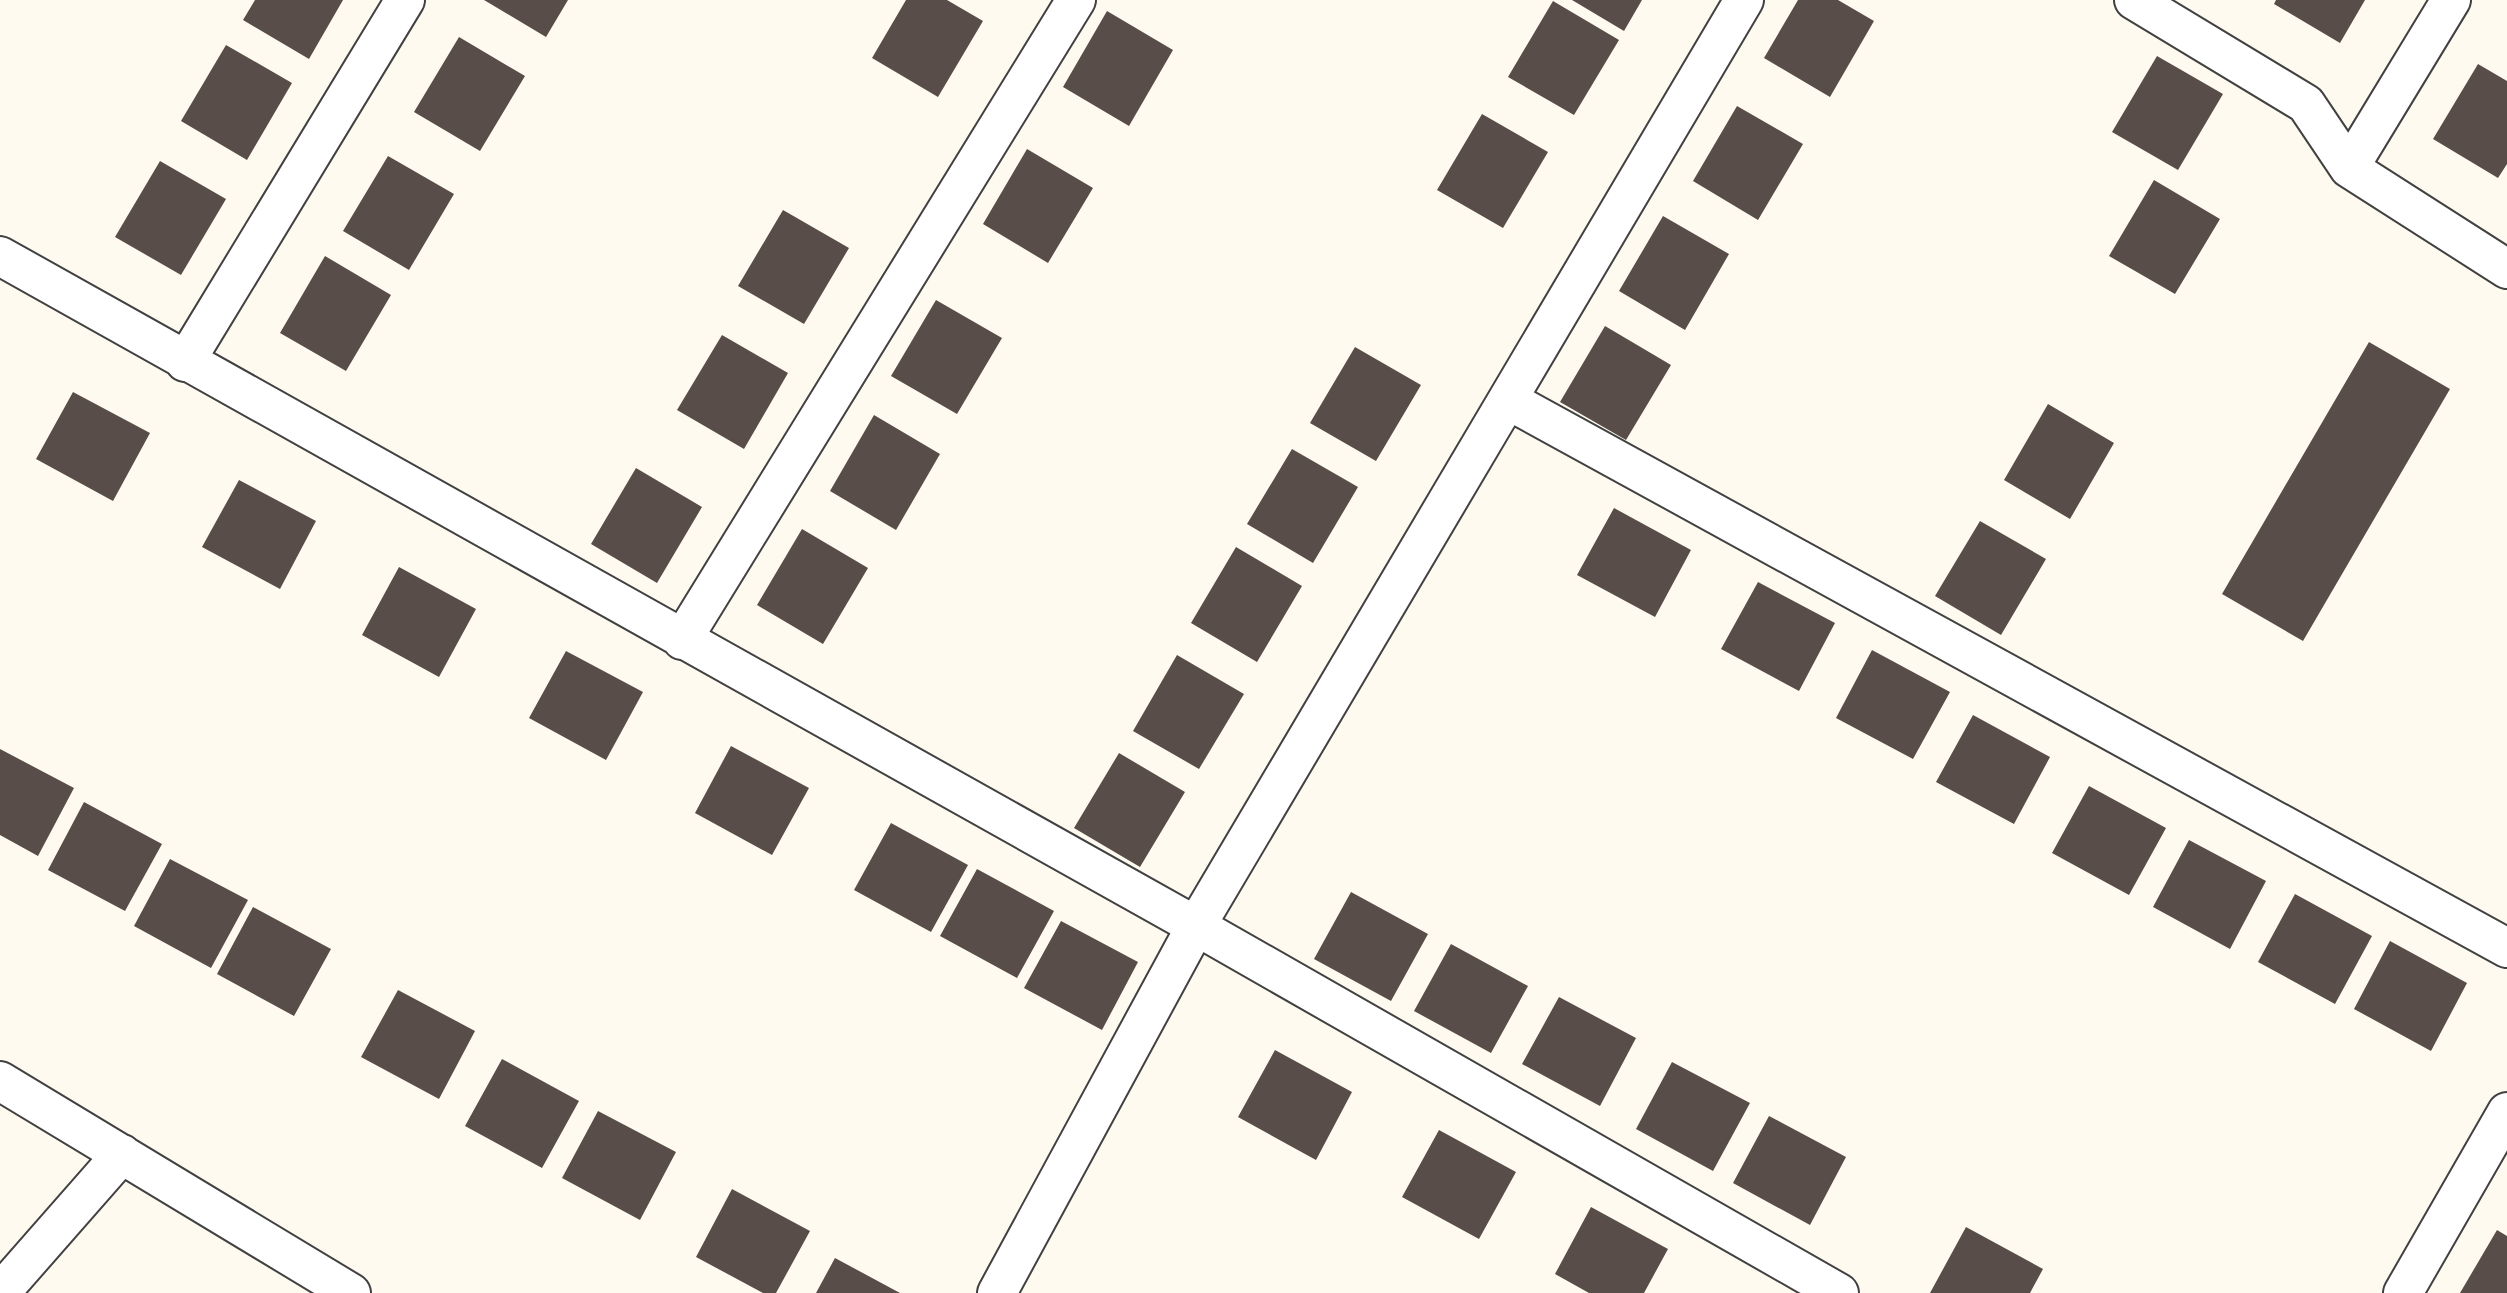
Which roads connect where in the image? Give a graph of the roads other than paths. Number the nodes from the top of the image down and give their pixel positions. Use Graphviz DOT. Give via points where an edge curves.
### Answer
graph roads {
  1 [pos="405,0"];
  2 [pos="1076,0"];
  3 [pos="1744,0"];
  4 [pos="2134,0"];
  5 [pos="2451,0"];
  6 [pos="2349,168"];
  7 [pos="0,256"];
  8 [pos="2507,269"];
  9 [pos="185,362"];
  10 [pos="1507,400"];
  11 [pos="682,640"];
  12 [pos="1195,926"];
  13 [pos="2507,948"];
  14 [pos="0,1081"];
  15 [pos="2507,1112"];
  16 [pos="122,1154"];
  17 [pos="0,1293"];
  18 [pos="351,1293"];
  19 [pos="997,1293"];
  20 [pos="1839,1293"];
  21 [pos="2403,1293"];
  1 -- 9 [label="street"];
  2 -- 11 [label="street"];
  3 -- 10 [label="street"];
  4 -- 6 [label="street" via="2305,104"];
  5 -- 6 [label="street"];
  6 -- 8 [label="street"];
  7 -- 9 [label="street"];
  9 -- 11 [label="street"];
  10 -- 12 [label="street"];
  10 -- 13 [label="street"];
  11 -- 12 [label="street"];
  12 -- 19 [label="street"];
  12 -- 20 [label="street"];
  14 -- 16 [label="street"];
  15 -- 21 [label="street"];
  16 -- 17 [label="street"];
  16 -- 18 [label="street"];
}
